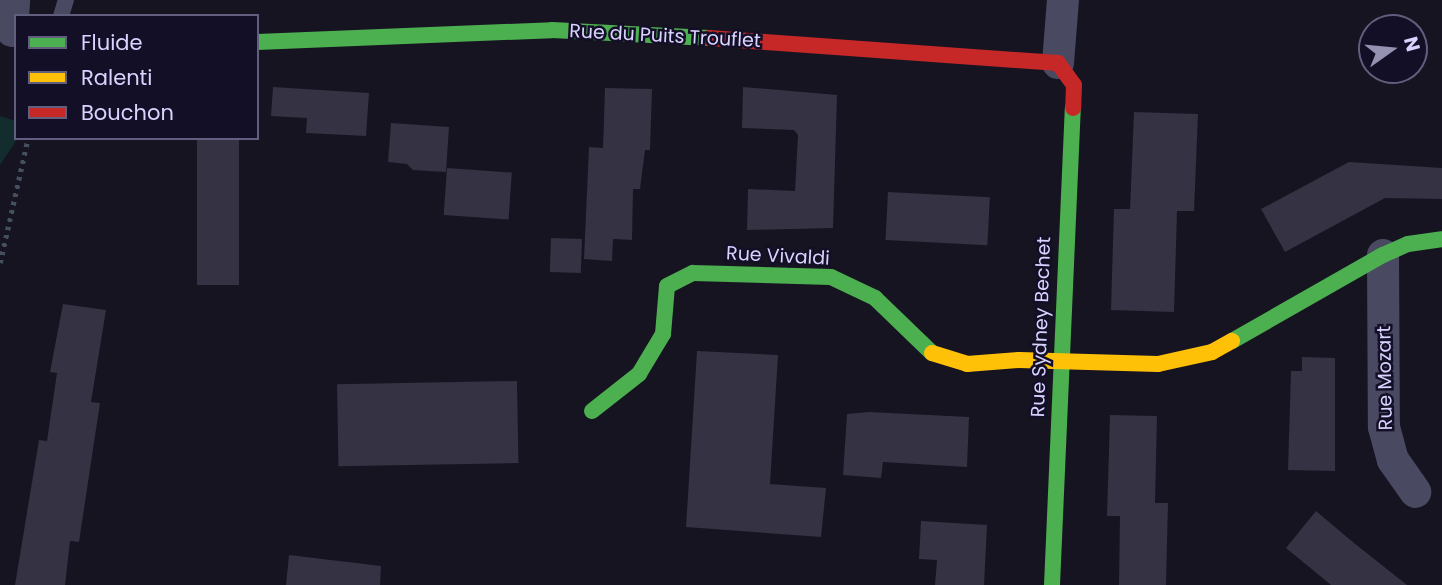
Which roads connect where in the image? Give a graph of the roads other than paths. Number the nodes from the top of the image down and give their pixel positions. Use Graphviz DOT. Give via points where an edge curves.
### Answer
graph roads {
  1 [pos="14,0"];
  2 [pos="1063,0"];
  3 [pos="9,31"];
  4 [pos="259,42"];
  5 [pos="1062,68"];
  6 [pos="1442,239"];
  7 [pos="1383,255"];
  8 [pos="1058,362"];
  9 [pos="592,411"];
  10 [pos="1415,492"];
  11 [pos="1052,585"];
  1 -- 3 [label="street"];
  2 -- 5 [label="street"];
  4 -- 5 [label="street, Rue du Puits Trouflet" via="552,30 838,45"];
  5 -- 8 [label="street, Rue Sydney Bechet" via="1074,85"];
  6 -- 7 [label="street" via="1408,244"];
  7 -- 8 [label="street" via="1223,346 1184,362"];
  7 -- 10 [label="street, Rue Mozart" via="1384,427 1393,460"];
  8 -- 9 [label="street, Rue Vivaldi" via="967,364 933,355 875,298 831,278 693,273 667,286 663,334 639,374"];
  8 -- 11 [label="street, Rue Sydney Bechet"];
}
